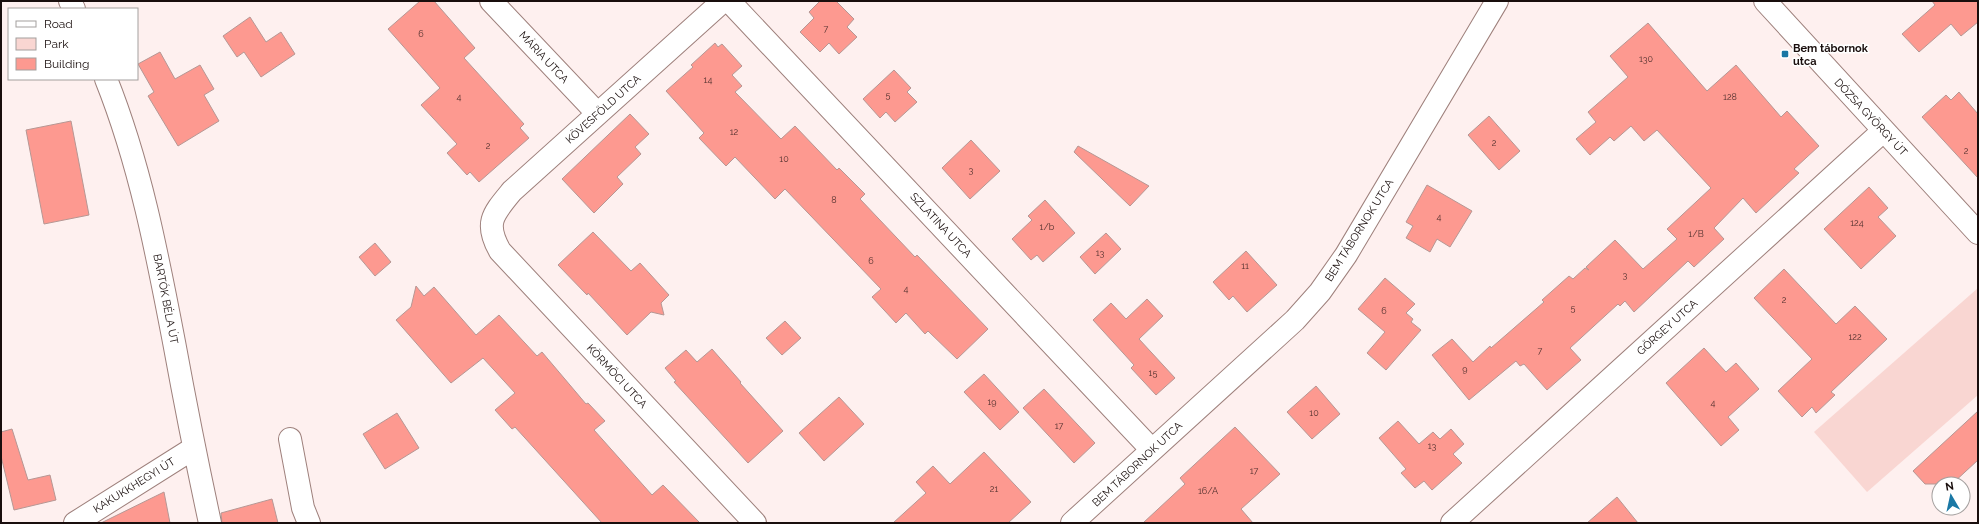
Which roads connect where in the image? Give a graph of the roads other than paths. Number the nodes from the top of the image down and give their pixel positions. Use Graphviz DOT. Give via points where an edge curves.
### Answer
graph roads {
  1 [pos="491,1"];
  2 [pos="723,1"];
  3 [pos="729,1"];
  4 [pos="1497,1"];
  5 [pos="1765,1"];
  6 [pos="106,80"];
  7 [pos="597,113"];
  8 [pos="1883,131"];
  9 [pos="491,223"];
  10 [pos="1977,230"];
  11 [pos="290,439"];
  12 [pos="194,448"];
  13 [pos="1152,450"];
  14 [pos="75,523"];
  15 [pos="210,523"];
  16 [pos="309,523"];
  17 [pos="756,523"];
  18 [pos="1072,523"];
  19 [pos="1452,523"];
  1 -- 7 [label="street, MÁRIA UTCA"];
  2 -- 7 [label="street, KÖVESFÖLD UTCA"];
  3 -- 13 [label="street, SZLATINA UTCA"];
  4 -- 13 [label="street, BEM TÁBORNOK UTCA" via="1346,255 1320,292 1295,320"];
  5 -- 8 [label="street, DÓZSA GYÖRGY ÚT"];
  6 -- 12 [label="street, BARTÓK BÉLA ÚT" via="122,119 155,241"];
  7 -- 9 [label="street, KÖVESFÖLD UTCA" via="512,191 499,206"];
  8 -- 10 [label="street, DÓZSA GYÖRGY ÚT"];
  8 -- 19 [label="street, GÖRGEY UTCA"];
  9 -- 17 [label="street, KÖRMÖCI UTCA" via="492,237 500,251"];
  11 -- 16 [label="street" via="303,508"];
  12 -- 14 [label="street, KAKUKKHEGYI ÚT"];
  12 -- 15 [label="street, BARTÓK BÉLA ÚT"];
  13 -- 18 [label="street, BEM TÁBORNOK UTCA"];
}
